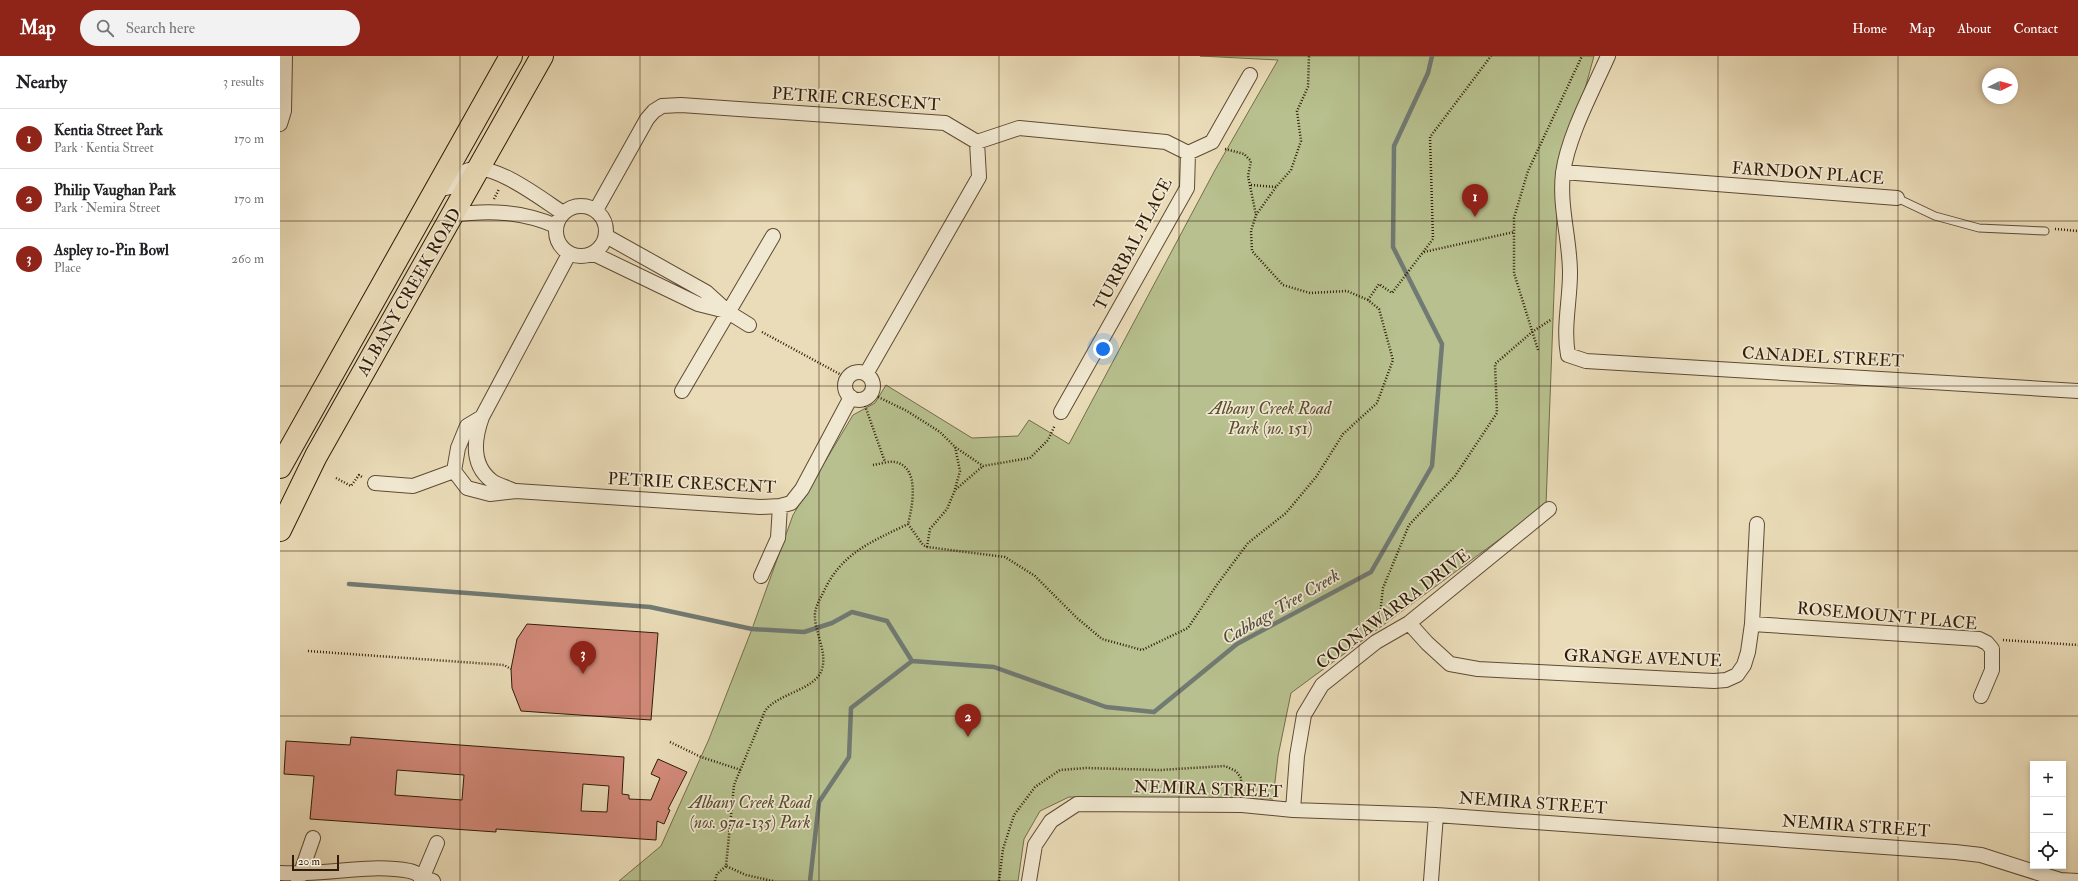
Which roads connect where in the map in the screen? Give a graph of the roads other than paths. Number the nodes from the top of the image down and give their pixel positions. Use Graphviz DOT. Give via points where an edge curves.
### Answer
graph roads {
  1 [pos="285,56"];
  2 [pos="511,56"];
  3 [pos="542,56"];
  4 [pos="1608,56"];
  5 [pos="1250,76"];
  6 [pos="280,124"];
  7 [pos="977,142"];
  8 [pos="1188,153"];
  9 [pos="478,169"];
  10 [pos="1563,172"];
  11 [pos="436,190"];
  12 [pos="1897,198"];
  13 [pos="596,210"];
  14 [pos="563,213"];
  15 [pos="452,215"];
  16 [pos="556,226"];
  17 [pos="2045,231"];
  18 [pos="606,236"];
  19 [pos="773,236"];
  20 [pos="570,254"];
  21 [pos="594,254"];
  22 [pos="728,312"];
  23 [pos="749,325"];
  24 [pos="866,374"];
  25 [pos="682,391"];
  26 [pos="2078,391"];
  27 [pos="861,397"];
  28 [pos="1061,412"];
  29 [pos="482,417"];
  30 [pos="280,467"];
  31 [pos="454,471"];
  32 [pos="375,483"];
  33 [pos="516,491"];
  34 [pos="780,506"];
  35 [pos="1549,509"];
  36 [pos="1757,524"];
  37 [pos="280,530"];
  38 [pos="761,576"];
  39 [pos="1409,623"];
  40 [pos="1752,624"];
  41 [pos="1981,696"];
  42 [pos="1293,810"];
  43 [pos="1436,815"];
  44 [pos="313,838"];
  45 [pos="437,843"];
  46 [pos="280,873"];
  47 [pos="300,878"];
  48 [pos="426,880"];
  49 [pos="1029,881"];
  50 [pos="1431,881"];
  51 [pos="2078,881"];
  1 -- 6 [label="street" via="284,111"];
  2 -- 11 [label="main road, ALBANY CREEK ROAD"];
  3 -- 9 [label="main road, ALBANY CREEK ROAD"];
  4 -- 10 [label="street" via="1573,136"];
  5 -- 8 [label="street" via="1212,142"];
  7 -- 8 [label="street" via="1018,128 1166,142"];
  7 -- 13 [label="street, PETRIE CRESCENT" via="945,123 681,105 662,106 654,111 639,132"];
  7 -- 24 [label="street" via="979,177"];
  8 -- 28 [label="street, TURRBAL PLACE" via="1187,188"];
  9 -- 11 [label="street" via="463,173 451,187"];
  9 -- 14 [label="street" via="504,176"];
  9 -- 15 [label="main road, ALBANY CREEK ROAD"];
  10 -- 12 [label="street, FARNDON PLACE"];
  10 -- 26 [label="street, CANADEL STREET" via="1562,213 1570,254 1565,337 1568,355 1586,361"];
  11 -- 30 [label="main road, ALBANY CREEK ROAD"];
  12 -- 17 [label="lane, FARNDON PLACE" via="1935,216 1979,228"];
  13 -- 14 [label="street" via="580,206"];
  13 -- 18 [label="street" via="606,225"];
  14 -- 16 [label="street"];
  15 -- 16 [label="street" via="496,211 535,218"];
  15 -- 37 [label="main road, ALBANY CREEK ROAD" via="316,456"];
  16 -- 20 [label="street" via="562,249"];
  18 -- 21 [label="street"];
  18 -- 22 [label="street" via="706,292"];
  19 -- 22 [label="street"];
  20 -- 21 [label="street" via="586,257"];
  20 -- 29 [label="street, PETRIE CRESCENT"];
  21 -- 22 [label="street" via="698,304"];
  22 -- 23 [label="street"];
  22 -- 25 [label="street"];
  24 -- 27 [label="street" via="873,387"];
  24 -- 27 [label="street" via="852,373 847,378 845,389"];
  27 -- 34 [label="street, PETRIE CRESCENT" via="802,489 791,503"];
  29 -- 31 [label="street, PETRIE CRESCENT" via="467,426 458,448"];
  29 -- 33 [label="street, PETRIE CRESCENT" via="476,434 478,465 492,482"];
  31 -- 32 [label="street" via="413,486"];
  31 -- 33 [label="street, PETRIE CRESCENT" via="467,488 490,494"];
  33 -- 34 [label="street, PETRIE CRESCENT" via="760,507"];
  34 -- 38 [label="street" via="778,538"];
  35 -- 39 [label="street, COONAWARRA DRIVE"];
  36 -- 40 [label="street, GRANGE AVENUE"];
  39 -- 40 [label="street, GRANGE AVENUE" via="1426,643 1450,664 1478,669 1714,681 1726,680 1737,675 1744,664"];
  39 -- 42 [label="street, COONAWARRA DRIVE" via="1376,642 1322,685 1304,715 1297,756"];
  40 -- 41 [label="street, ROSEMOUNT PLACE" via="1979,639 1992,649 1992,670"];
  42 -- 43 [label="street, NEMIRA STREET"];
  42 -- 49 [label="street, NEMIRA STREET" via="1242,805 1077,804 1051,821 1035,845"];
  43 -- 50 [label="street"];
  43 -- 51 [label="street, NEMIRA STREET" via="1955,852 1981,855 2060,880"];
  44 -- 47 [label="street"];
  45 -- 48 [label="street"];
  46 -- 47 [label="street"];
  47 -- 48 [label="street" via="380,869 412,872"];
}
